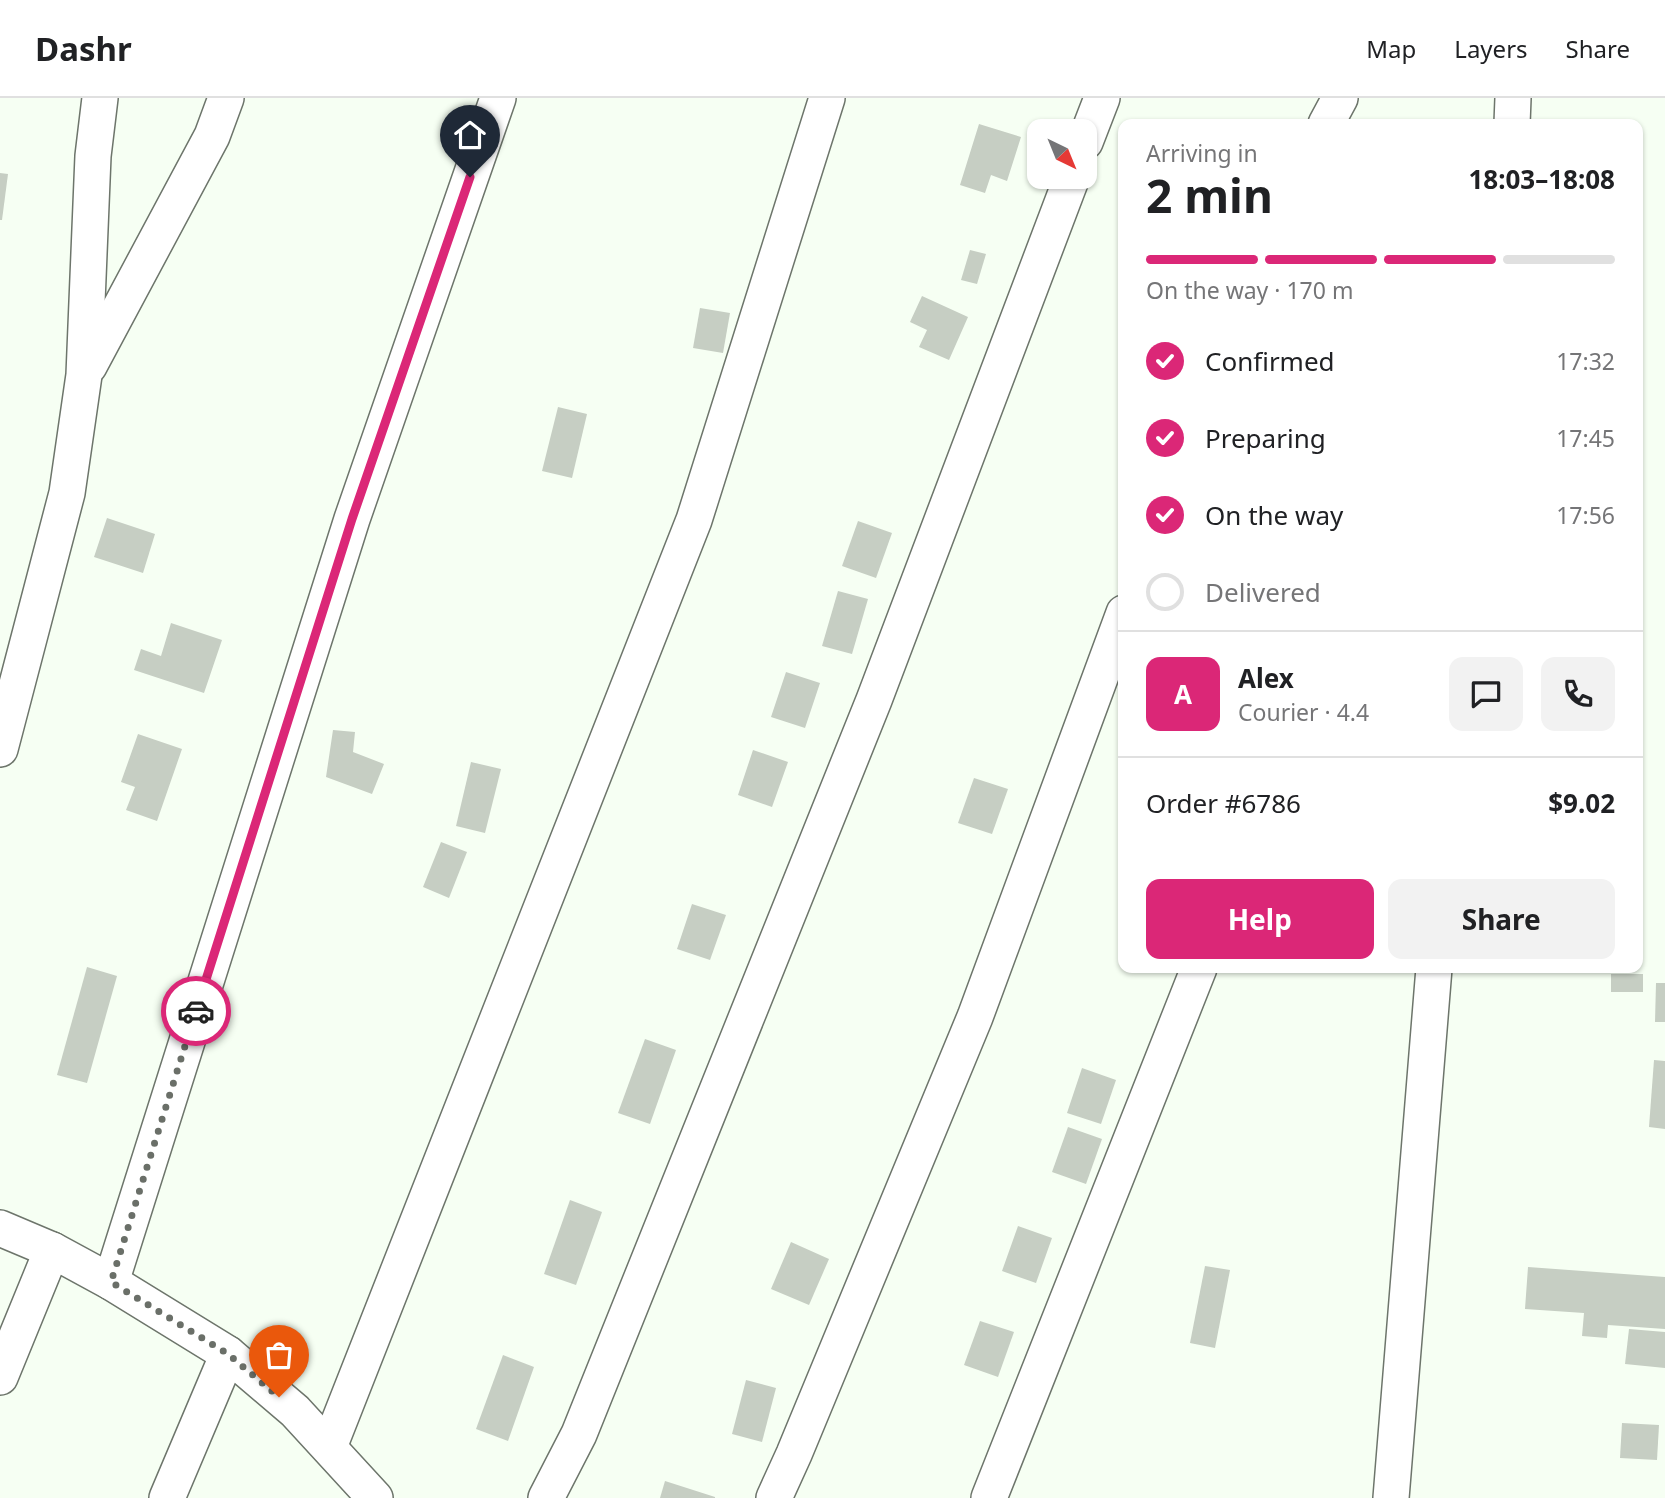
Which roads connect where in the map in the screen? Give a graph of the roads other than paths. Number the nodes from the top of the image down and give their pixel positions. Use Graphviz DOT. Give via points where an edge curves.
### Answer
graph roads {
  1 [pos="100,98"];
  2 [pos="226,98"];
  3 [pos="498,98"];
  4 [pos="827,98"];
  5 [pos="1102,98"];
  6 [pos="1340,98"];
  7 [pos="1513,98"];
  8 [pos="1094,119"];
  9 [pos="1329,119"];
  10 [pos="1512,119"];
  11 [pos="1067,189"];
  12 [pos="84,374"];
  13 [pos="1118,629"];
  14 [pos="0,749"];
  15 [pos="1197,973"];
  16 [pos="1434,973"];
  17 [pos="0,1228"];
  18 [pos="52,1250"];
  19 [pos="111,1282"];
  20 [pos="228,1354"];
  21 [pos="0,1377"];
  22 [pos="329,1447"];
  23 [pos="167,1498"];
  24 [pos="375,1498"];
  25 [pos="546,1498"];
  26 [pos="774,1498"];
  27 [pos="989,1498"];
  28 [pos="1391,1498"];
  1 -- 12 [label="street" via="93,156"];
  2 -- 12 [label="street" via="212,136"];
  3 -- 19 [label="street" via="352,519"];
  4 -- 22 [label="street" via="694,520"];
  5 -- 8 [label="street"];
  6 -- 9 [label="street"];
  7 -- 10 [label="street"];
  11 -- 25 [label="street" via="869,713 579,1434"];
  12 -- 14 [label="street" via="67,493"];
  13 -- 26 [label="street" via="975,1017"];
  15 -- 27 [label="street"];
  16 -- 28 [label="street"];
  17 -- 18 [label="street"];
  18 -- 19 [label="street"];
  18 -- 21 [label="street"];
  19 -- 20 [label="street"];
  20 -- 22 [label="street"];
  20 -- 23 [label="street"];
  22 -- 24 [label="street"];
}
